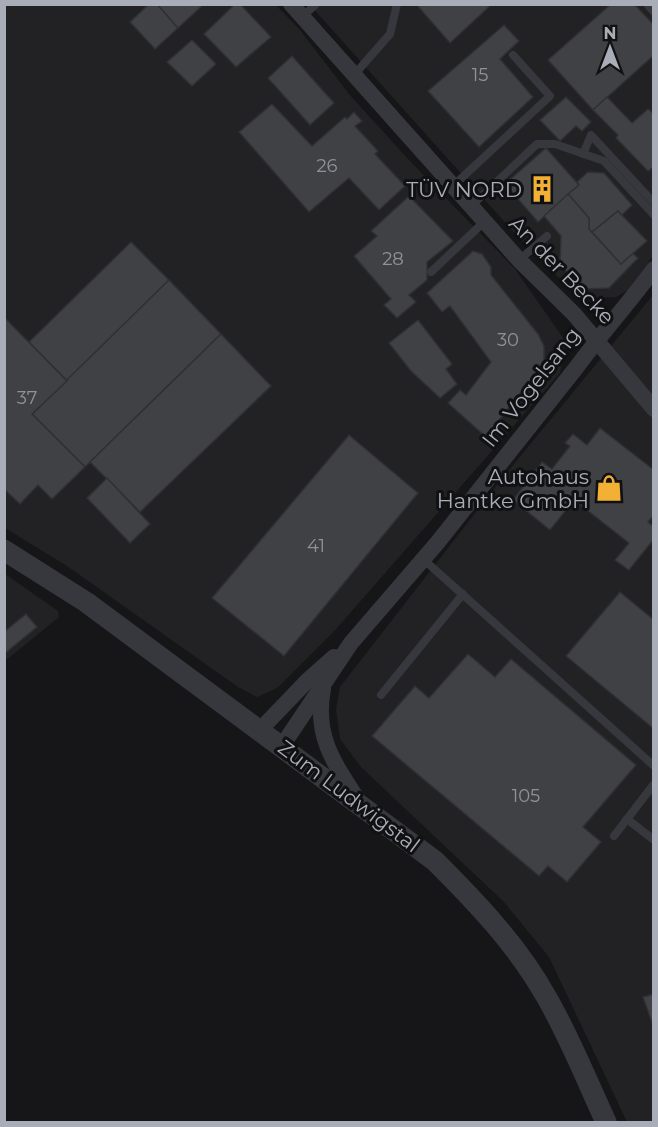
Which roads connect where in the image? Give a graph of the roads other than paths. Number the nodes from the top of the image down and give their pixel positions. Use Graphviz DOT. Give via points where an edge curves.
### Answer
graph roads {
  1 [pos="291,4"];
  2 [pos="316,4"];
  3 [pos="398,4"];
  4 [pos="647,4"];
  5 [pos="654,12"];
  6 [pos="302,17"];
  7 [pos="513,55"];
  8 [pos="354,75"];
  9 [pos="583,154"];
  10 [pos="453,186"];
  11 [pos="654,203"];
  12 [pos="471,206"];
  13 [pos="654,215"];
  14 [pos="485,221"];
  15 [pos="547,236"];
  16 [pos="519,260"];
  17 [pos="654,269"];
  18 [pos="431,272"];
  19 [pos="597,339"];
  20 [pos="654,409"];
  21 [pos="4,550"];
  22 [pos="423,559"];
  23 [pos="463,594"];
  24 [pos="351,643"];
  25 [pos="324,683"];
  26 [pos="381,695"];
  27 [pos="258,731"];
  28 [pos="282,746"];
  29 [pos="654,766"];
  30 [pos="654,784"];
  31 [pos="360,804"];
  32 [pos="627,819"];
  33 [pos="614,836"];
  34 [pos="654,840"];
  35 [pos="606,1122"];
  1 -- 6 [label="street, An der Becke"];
  2 -- 6 [label="lane"];
  3 -- 8 [label="lane" via="390,34"];
  4 -- 5 [label="lane"];
  6 -- 8 [label="street, An der Becke"];
  7 -- 10 [label="lane" via="550,96"];
  8 -- 10 [label="street, An der Becke"];
  9 -- 11 [label="lane" via="591,135"];
  9 -- 12 [label="lane" via="555,144 537,144"];
  9 -- 13 [label="lane" via="604,160"];
  10 -- 12 [label="street, An der Becke"];
  12 -- 14 [label="street, An der Becke"];
  14 -- 16 [label="street, An der Becke"];
  14 -- 18 [label="lane"];
  15 -- 16 [label="lane"];
  16 -- 19 [label="street, An der Becke"];
  17 -- 19 [label="street, Im Vogelsang"];
  19 -- 20 [label="street, An der Becke"];
  19 -- 22 [label="street, Im Vogelsang"];
  21 -- 27 [label="street, Zum Ludwigstal" via="86,602"];
  22 -- 23 [label="lane"];
  22 -- 24 [label="street, Im Vogelsang"];
  23 -- 26 [label="lane"];
  23 -- 29 [label="lane"];
  24 -- 25 [label="street, Im Vogelsang"];
  24 -- 27 [label="street, Im Vogelsang"];
  25 -- 28 [label="street, Im Vogelsang"];
  25 -- 31 [label="street, Im Vogelsang" via="320,710 323,738"];
  27 -- 28 [label="street, Zum Ludwigstal"];
  28 -- 31 [label="street, Zum Ludwigstal"];
  30 -- 32 [label="lane"];
  31 -- 35 [label="street, Zum Ludwigstal" via="435,861 482,907 515,949 548,999"];
  32 -- 33 [label="lane"];
  32 -- 34 [label="lane"];
}
